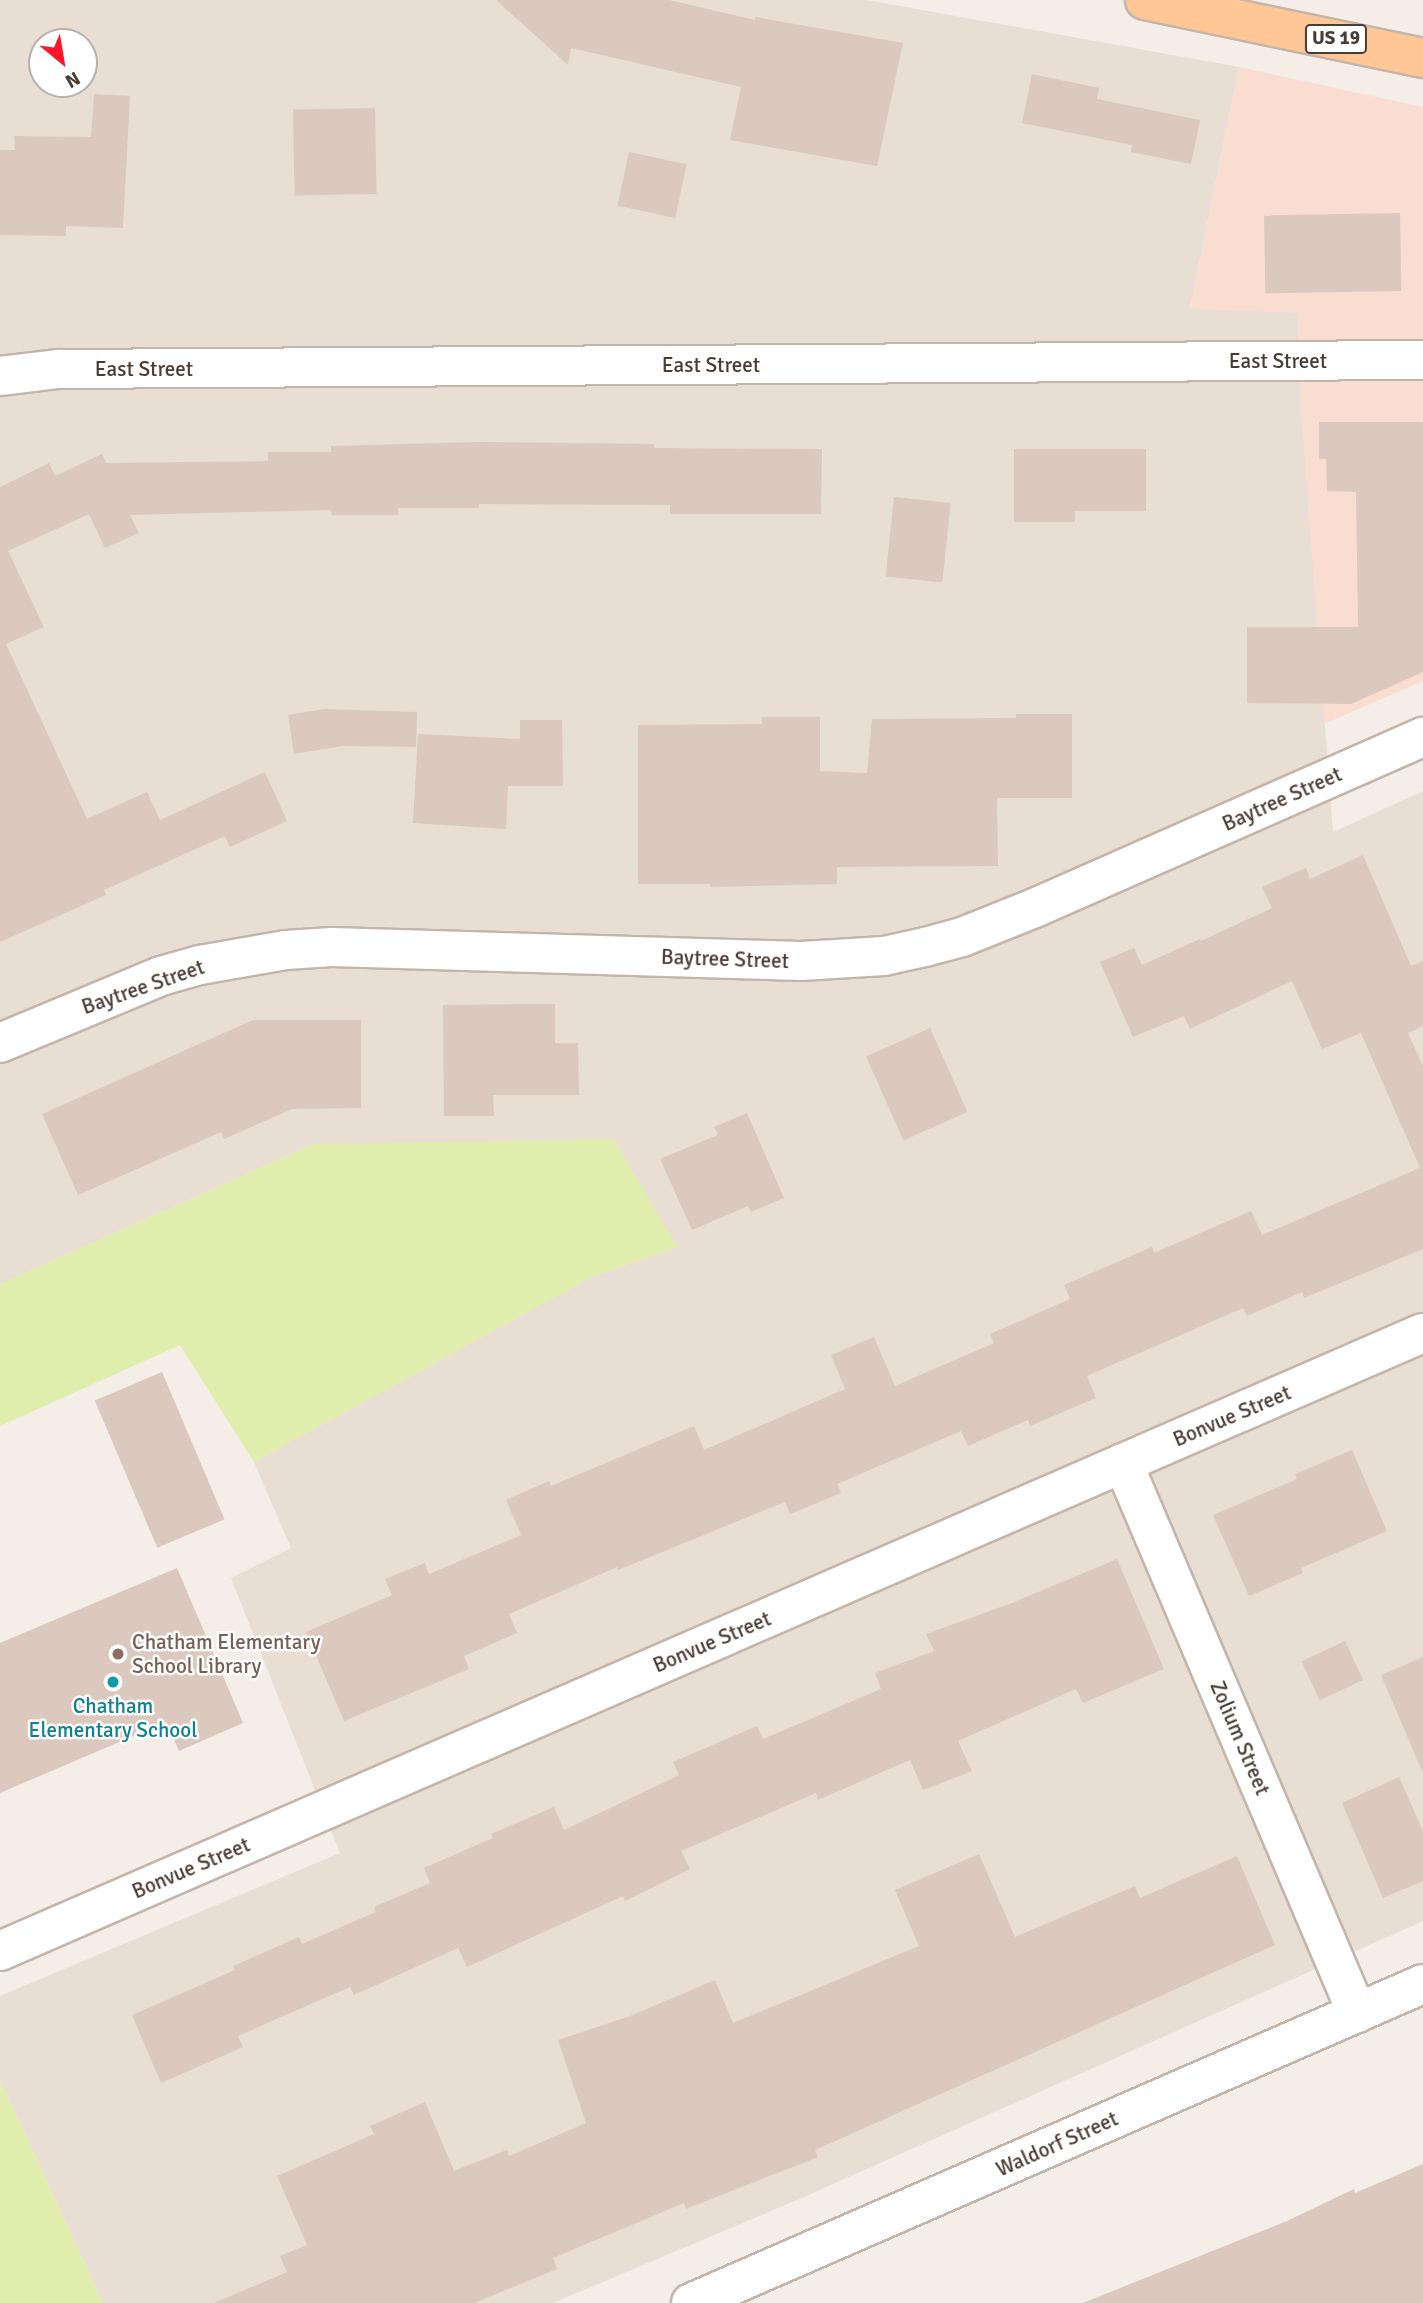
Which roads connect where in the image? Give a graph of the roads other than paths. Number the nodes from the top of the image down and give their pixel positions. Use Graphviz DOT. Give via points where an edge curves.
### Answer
graph roads {
  1 [pos="1145,0"];
  2 [pos="1423,58"];
  3 [pos="1423,360"];
  4 [pos="0,376"];
  5 [pos="1423,737"];
  6 [pos="0,1043"];
  7 [pos="1423,1333"];
  8 [pos="1123,1463"];
  9 [pos="0,1951"];
  10 [pos="1423,1984"];
  11 [pos="1357,2013"];
  12 [pos="691,2303"];
  1 -- 2 [label="main road, US 19"];
  3 -- 4 [label="street, East Street" via="58,369"];
  5 -- 6 [label="street, Baytree Street" via="1037,907 962,937 884,956 801,961 331,947 286,950 200,964 160,976"];
  7 -- 8 [label="street, Bonvue Street"];
  8 -- 9 [label="street, Bonvue Street"];
  8 -- 11 [label="street, Zolium Street"];
  10 -- 11 [label="street, Waldorf Street"];
  11 -- 12 [label="street, Waldorf Street"];
}
